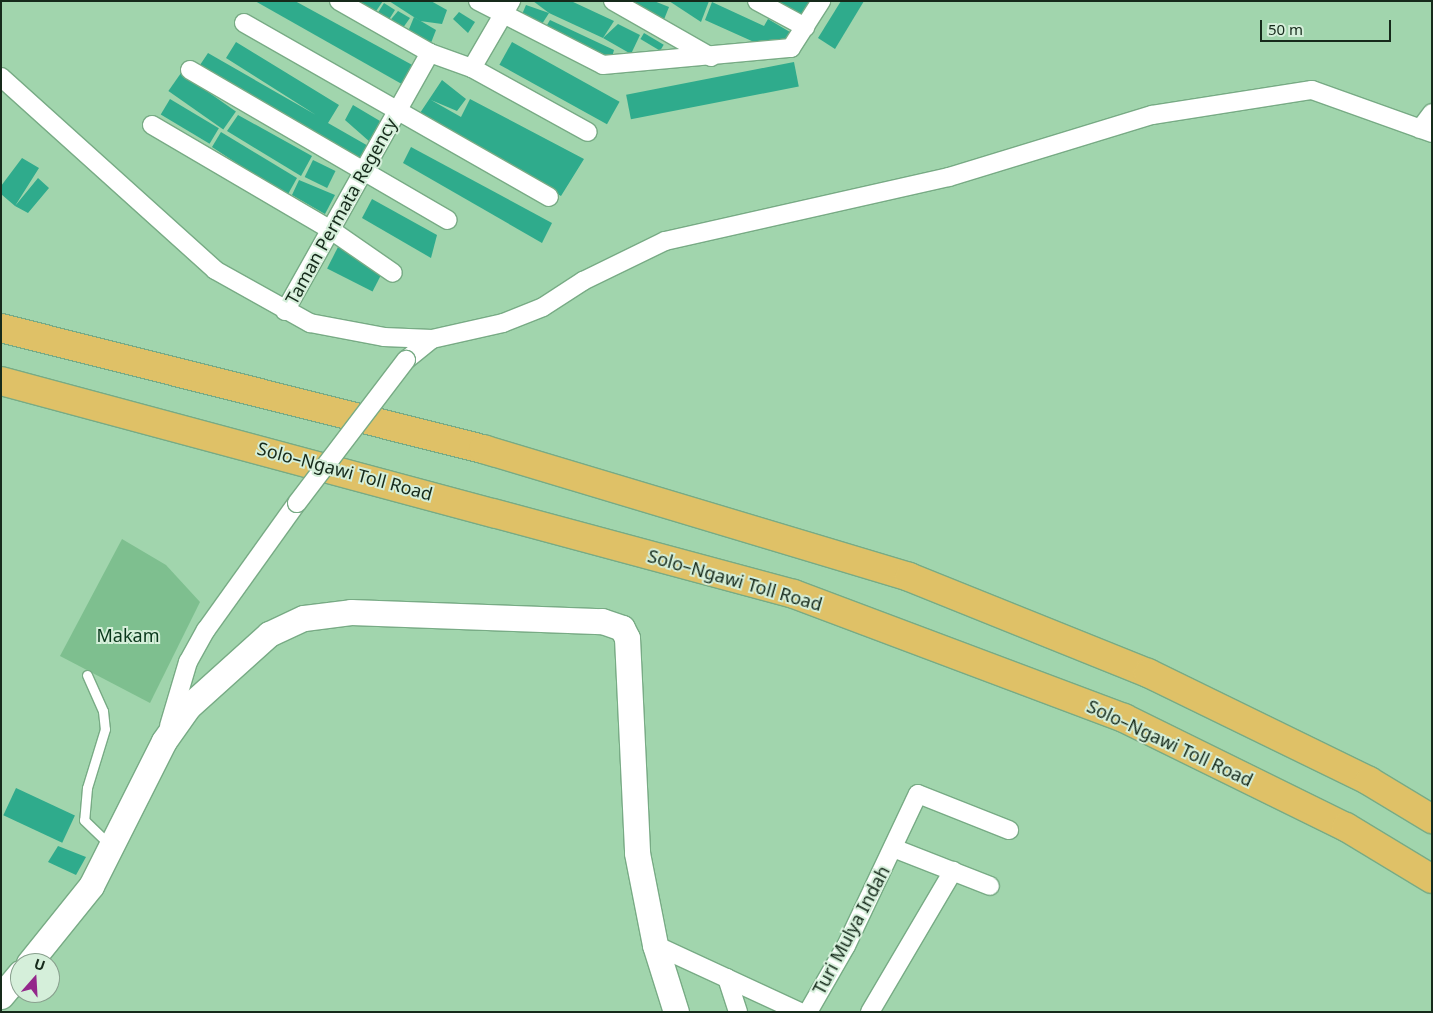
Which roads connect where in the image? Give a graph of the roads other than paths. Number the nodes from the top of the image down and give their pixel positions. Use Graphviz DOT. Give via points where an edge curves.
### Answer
graph roads {
  1 [pos="339,1"];
  2 [pos="478,1"];
  3 [pos="614,1"];
  4 [pos="757,1"];
  5 [pos="821,1"];
  6 [pos="507,8"];
  7 [pos="244,22"];
  8 [pos="806,27"];
  9 [pos="430,53"];
  10 [pos="711,56"];
  11 [pos="472,68"];
  12 [pos="190,70"];
  13 [pos="1,77"];
  14 [pos="398,110"];
  15 [pos="1432,113"];
  16 [pos="152,125"];
  17 [pos="1426,131"];
  18 [pos="588,132"];
  19 [pos="363,171"];
  20 [pos="549,197"];
  21 [pos="448,220"];
  22 [pos="331,230"];
  23 [pos="393,273"];
  24 [pos="285,312"];
  25 [pos="1,328"];
  26 [pos="432,339"];
  27 [pos="1,381"];
  28 [pos="87,675"];
  29 [pos="164,741"];
  30 [pos="1432,820"];
  31 [pos="1009,830"];
  32 [pos="112,847"];
  33 [pos="893,848"];
  34 [pos="953,871"];
  35 [pos="1432,879"];
  36 [pos="990,886"];
  37 [pos="654,945"];
  38 [pos="38,953"];
  39 [pos="728,978"];
  40 [pos="10,985"];
  41 [pos="1,996"];
  42 [pos="676,1012"];
  43 [pos="738,1012"];
  44 [pos="800,1012"];
  45 [pos="808,1012"];
  46 [pos="870,1012"];
  1 -- 9 [label="street"];
  2 -- 6 [label="street"];
  3 -- 10 [label="street"];
  4 -- 8 [label="street"];
  5 -- 8 [label="street"];
  6 -- 10 [label="street" via="603,65"];
  6 -- 11 [label="street"];
  7 -- 14 [label="street, Taman Permata Regency"];
  8 -- 10 [label="street" via="791,48"];
  9 -- 11 [label="street"];
  9 -- 14 [label="street, Taman Permata Regency"];
  11 -- 18 [label="street"];
  12 -- 19 [label="street"];
  13 -- 24 [label="street" via="215,270"];
  14 -- 19 [label="street, Taman Permata Regency"];
  14 -- 20 [label="street, Taman Permata Regency"];
  15 -- 17 [label="street"];
  16 -- 22 [label="street"];
  17 -- 26 [label="street" via="1312,90 1152,115 949,177 665,241 583,281 543,307 503,323"];
  19 -- 21 [label="street"];
  19 -- 22 [label="street, Taman Permata Regency"];
  22 -- 23 [label="street"];
  22 -- 24 [label="street, Taman Permata Regency"];
  24 -- 26 [label="street" via="335,331"];
  25 -- 30 [label="highway" via="483,449 909,577 1148,673 1369,781"];
  26 -- 29 [label="street, bridge" via="406,360 246,570 188,662"];
  27 -- 35 [label="highway, Solo–Ngawi Toll Road" via="794,594 1124,718 1346,827"];
  28 -- 32 [label="lane" via="103,711 105,729 87,788 84,820"];
  29 -- 32 [label="street"];
  29 -- 37 [label="street" via="188,707 256,645 282,626 304,618 351,612 613,623 622,628 627,638 637,853"];
  31 -- 33 [label="street, Turi Mulya Indah" via="918,794"];
  32 -- 38 [label="street" via="76,909"];
  33 -- 34 [label="street, Turi Mulya Indah"];
  33 -- 45 [label="street, Turi Mulya Indah" via="846,946"];
  34 -- 36 [label="street, Turi Mulya Indah"];
  34 -- 46 [label="street"];
  37 -- 39 [label="street, Turi Mulya Indah"];
  37 -- 42 [label="street"];
  39 -- 43 [label="street"];
  39 -- 44 [label="street, Turi Mulya Indah"];
  40 -- 41 [label="street"];
}
